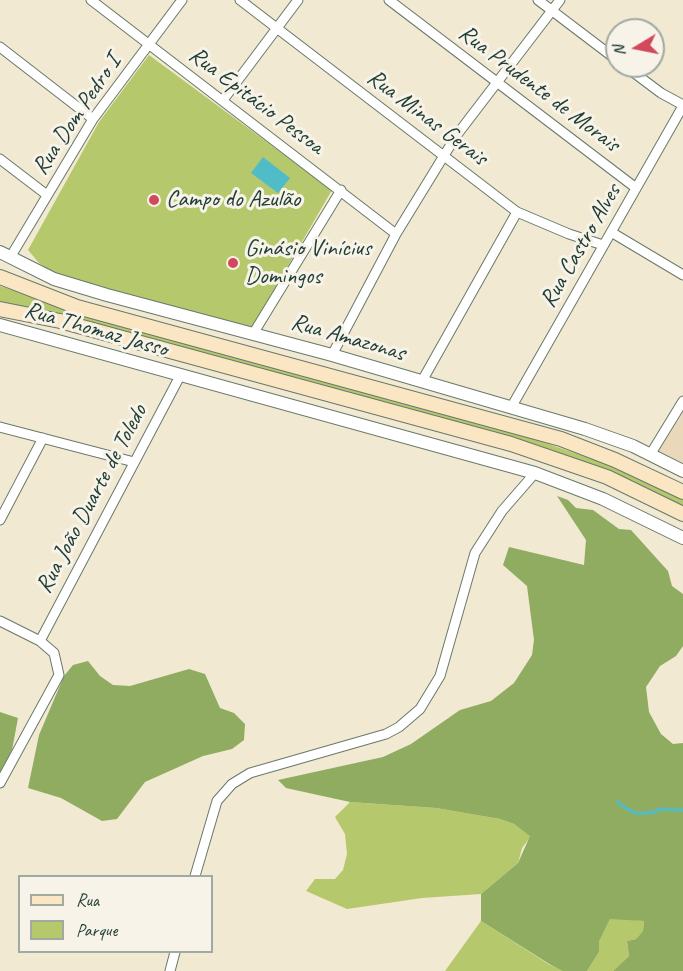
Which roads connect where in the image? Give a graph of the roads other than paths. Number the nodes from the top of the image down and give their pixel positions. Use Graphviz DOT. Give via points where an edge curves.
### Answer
graph roads {
  1 [pos="91,0"];
  2 [pos="182,0"];
  3 [pos="240,0"];
  4 [pos="298,0"];
  5 [pos="389,0"];
  6 [pos="538,0"];
  7 [pos="560,0"];
  8 [pos="552,10"];
  9 [pos="277,28"];
  10 [pos="149,44"];
  11 [pos="0,46"];
  12 [pos="605,51"];
  13 [pos="641,78"];
  14 [pos="497,83"];
  15 [pos="223,100"];
  16 [pos="683,105"];
  17 [pos="93,119"];
  18 [pos="445,156"];
  19 [pos="0,159"];
  20 [pos="636,188"];
  21 [pos="341,190"];
  22 [pos="47,195"];
  23 [pos="518,212"];
  24 [pos="611,232"];
  25 [pos="396,234"];
  26 [pos="603,245"];
  27 [pos="5,254"];
  28 [pos="683,275"];
  29 [pos="0,277"];
  30 [pos="0,309"];
  31 [pos="0,325"];
  32 [pos="253,334"];
  33 [pos="332,355"];
  34 [pos="180,376"];
  35 [pos="422,381"];
  36 [pos="683,401"];
  37 [pos="512,406"];
  38 [pos="0,427"];
  39 [pos="43,438"];
  40 [pos="650,455"];
  41 [pos="134,462"];
  42 [pos="683,471"];
  43 [pos="535,473"];
  44 [pos="683,492"];
  45 [pos="683,514"];
  46 [pos="0,520"];
  47 [pos="683,538"];
  48 [pos="0,621"];
  49 [pos="40,641"];
  50 [pos="0,783"];
  51 [pos="195,875"];
  52 [pos="174,953"];
  53 [pos="170,971"];
  1 -- 10 [label="street, Rua Epitácio Pessoa"];
  2 -- 10 [label="street, Rua Dom Pedro I"];
  3 -- 9 [label="street, Rua Minas Gerais"];
  4 -- 9 [label="street"];
  5 -- 14 [label="street, Rua Prudente de Morais"];
  6 -- 8 [label="street"];
  7 -- 8 [label="street"];
  8 -- 12 [label="street"];
  8 -- 14 [label="street"];
  9 -- 15 [label="street"];
  9 -- 18 [label="street, Rua Minas Gerais"];
  10 -- 15 [label="street, Rua Epitácio Pessoa"];
  10 -- 17 [label="street, Rua Dom Pedro I"];
  11 -- 17 [label="street"];
  13 -- 16 [label="street"];
  14 -- 18 [label="street"];
  14 -- 20 [label="street, Rua Prudente de Morais"];
  15 -- 21 [label="street, Rua Epitácio Pessoa"];
  16 -- 20 [label="street, Rua Castro Alves"];
  17 -- 22 [label="street, Rua Dom Pedro I"];
  18 -- 23 [label="street, Rua Minas Gerais"];
  18 -- 25 [label="street"];
  19 -- 22 [label="street"];
  20 -- 24 [label="street, Rua Castro Alves"];
  21 -- 25 [label="street, Rua Epitácio Pessoa"];
  21 -- 32 [label="street"];
  22 -- 27 [label="street, Rua Dom Pedro I"];
  23 -- 26 [label="street, Rua Minas Gerais"];
  23 -- 35 [label="street"];
  24 -- 26 [label="street, Rua Castro Alves"];
  24 -- 28 [label="street"];
  25 -- 33 [label="street"];
  26 -- 37 [label="street, Rua Castro Alves"];
  27 -- 32 [label="street, Rua Amazonas" via="54,279"];
  29 -- 44 [label="main road" via="77,307 561,439"];
  30 -- 45 [label="main road" via="60,321 511,444 607,477"];
  31 -- 34 [label="street, Rua Thomaz Jasso"];
  32 -- 33 [label="street, Rua Amazonas"];
  33 -- 35 [label="street, Rua Amazonas"];
  34 -- 41 [label="street, Rua João Duarte de Toledo"];
  34 -- 43 [label="street, Rua Thomaz Jasso"];
  35 -- 37 [label="street, Rua Amazonas"];
  36 -- 40 [label="street"];
  37 -- 40 [label="street, Rua Amazonas"];
  38 -- 39 [label="street"];
  39 -- 41 [label="street"];
  39 -- 46 [label="street"];
  40 -- 42 [label="street, Rua Amazonas"];
  41 -- 49 [label="street, Rua João Duarte de Toledo"];
  43 -- 47 [label="street, Rua Thomaz Jasso" via="603,499"];
  43 -- 51 [label="street" via="502,511 475,553 440,676 420,709 386,734 250,773 232,784 217,801"];
  48 -- 49 [label="street"];
  49 -- 50 [label="street" via="54,653 59,675"];
  52 -- 53 [label="street"];
}
